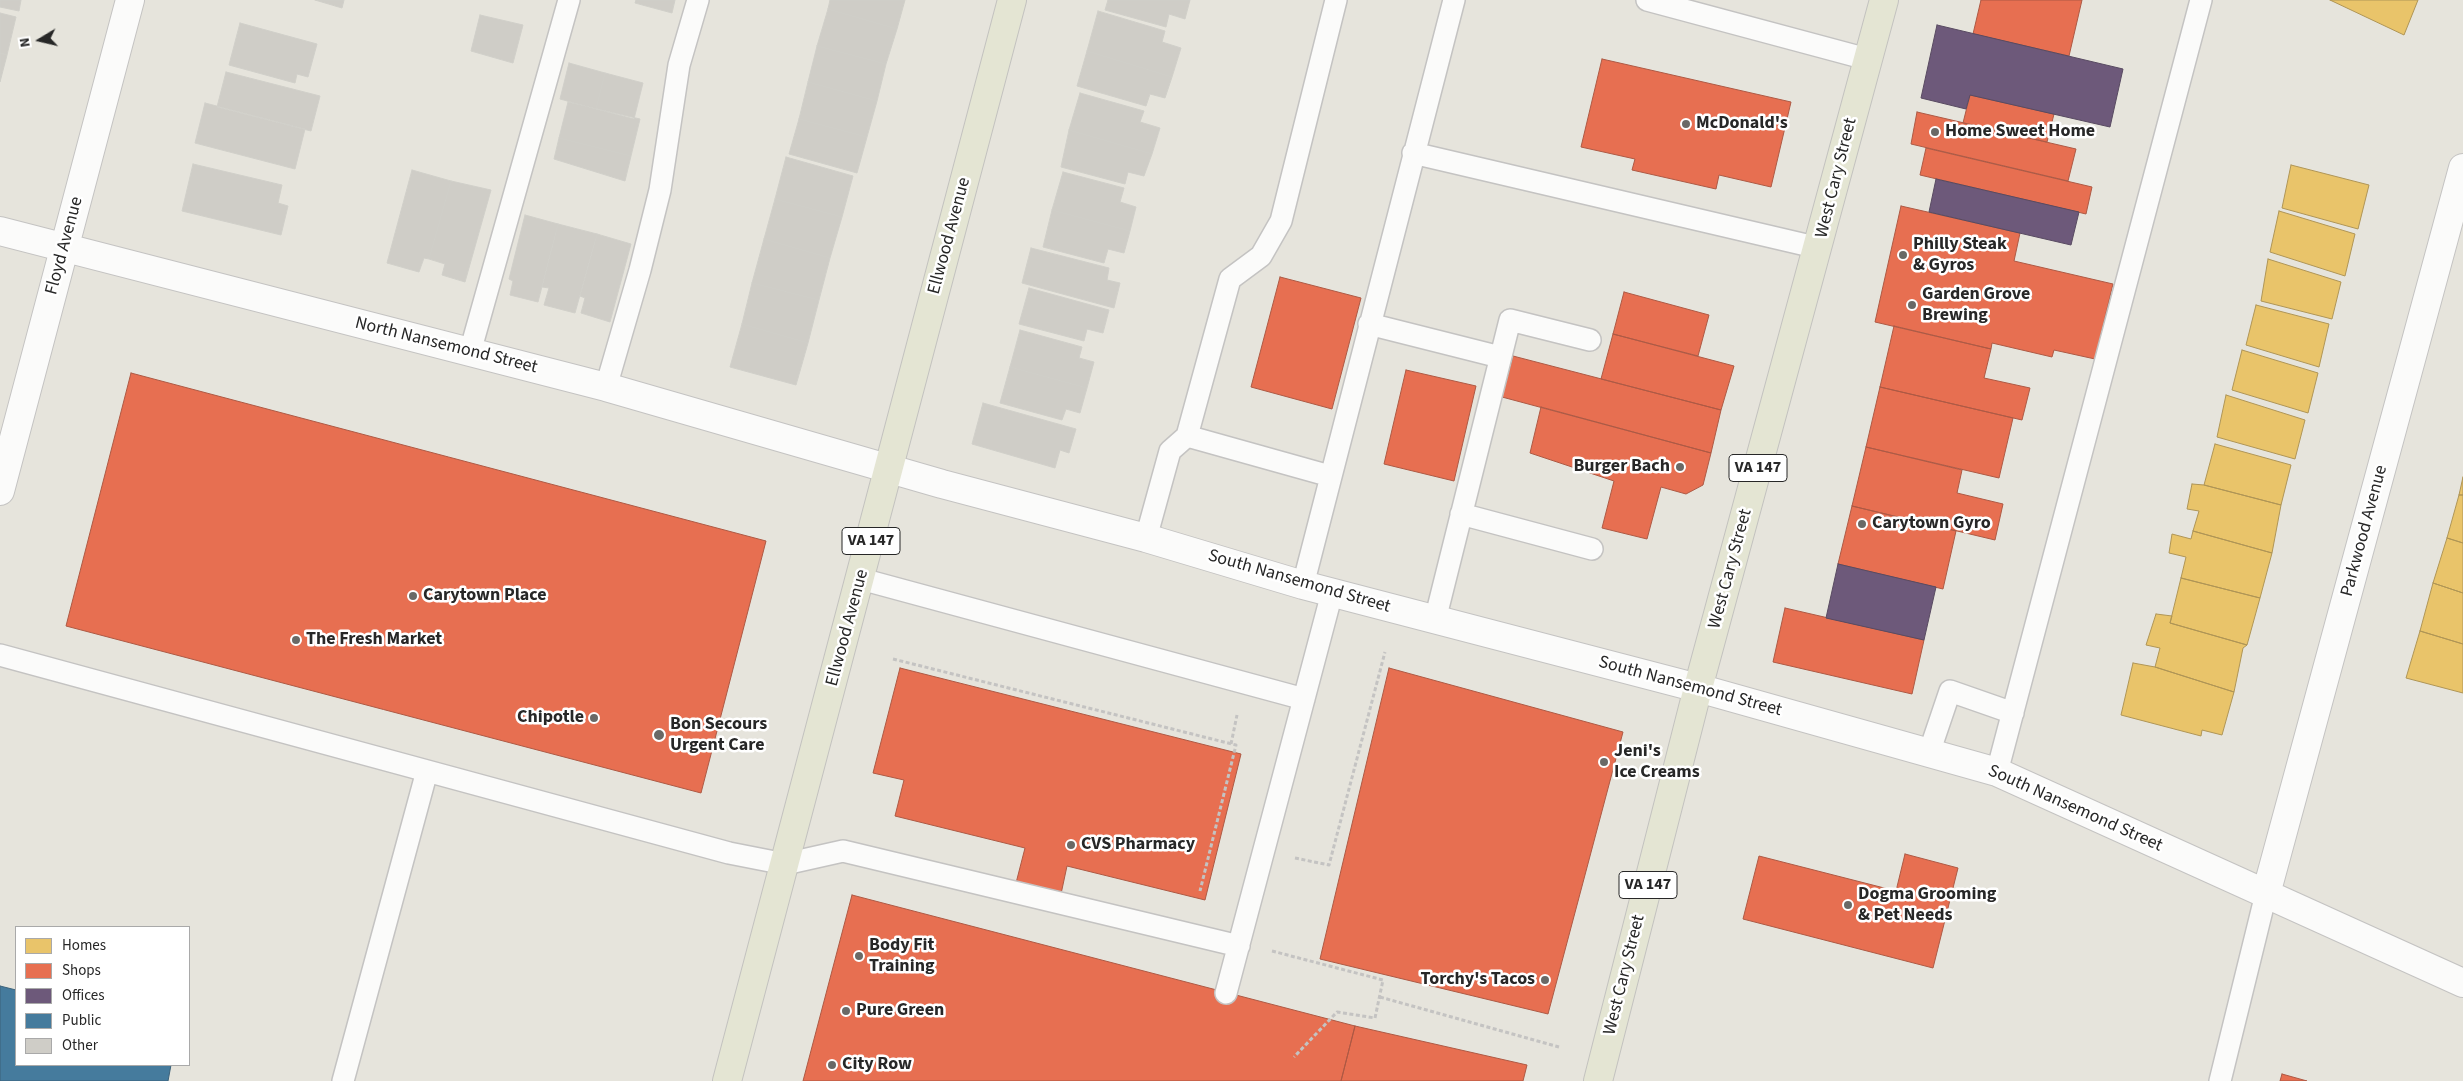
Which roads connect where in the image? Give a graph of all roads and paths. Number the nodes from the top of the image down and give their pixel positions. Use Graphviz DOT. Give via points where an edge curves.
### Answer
graph roads {
  1 [pos="130,0"];
  2 [pos="569,0"];
  3 [pos="698,0"];
  4 [pos="1012,0"];
  5 [pos="1336,0"];
  6 [pos="1454,0"];
  7 [pos="1647,0"];
  8 [pos="1884,0"];
  9 [pos="2201,0"];
  10 [pos="1867,59"];
  11 [pos="1413,153"];
  12 [pos="2463,168"];
  13 [pos="0,231"];
  14 [pos="64,248"];
  15 [pos="1818,248"];
  16 [pos="1370,324"];
  17 [pos="1590,340"];
  18 [pos="470,352"];
  19 [pos="1500,357"];
  20 [pos="606,387"];
  21 [pos="1187,436"];
  22 [pos="889,469"];
  23 [pos="1330,476"];
  24 [pos="0,491"];
  25 [pos="1461,514"];
  26 [pos="1146,538"];
  27 [pos="1592,549"];
  28 [pos="861,579"];
  29 [pos="1302,585"];
  30 [pos="1332,593"];
  31 [pos="1435,620"];
  32 [pos="1385,652"];
  33 [pos="0,655"];
  34 [pos="893,659"];
  35 [pos="1698,688"];
  36 [pos="1304,699"];
  37 [pos="1239,706"];
  38 [pos="2013,713"];
  39 [pos="1230,744"];
  40 [pos="1930,753"];
  41 [pos="427,770"];
  42 [pos="1996,772"];
  43 [pos="785,864"];
  44 [pos="1293,867"];
  45 [pos="1200,891"];
  46 [pos="2266,894"];
  47 [pos="1274,941"];
  48 [pos="1239,946"];
  49 [pos="2463,983"];
  50 [pos="1226,993"];
  51 [pos="1380,997"];
  52 [pos="1559,1047"];
  53 [pos="1294,1057"];
  54 [pos="343,1081"];
  55 [pos="727,1081"];
  56 [pos="1598,1081"];
  57 [pos="2220,1081"];
  1 -- 14 [label="street, Floyd Avenue"];
  2 -- 18 [label="lane"];
  3 -- 20 [label="lane" via="680,65 658,199"];
  4 -- 22 [label="main road, Ellwood Avenue / VA 147"];
  5 -- 21 [label="lane" via="1281,221 1261,256 1230,279"];
  6 -- 11 [label="lane"];
  7 -- 10 [label="lane"];
  8 -- 10 [label="main road, West Cary Street / VA 147"];
  9 -- 38 [label="lane"];
  10 -- 15 [label="main road, West Cary Street / VA 147"];
  11 -- 15 [label="lane"];
  11 -- 16 [label="lane"];
  12 -- 46 [label="street, Parkwood Avenue"];
  13 -- 14 [label="street, North Nansemond Street"];
  14 -- 18 [label="street, North Nansemond Street"];
  14 -- 24 [label="street, Floyd Avenue"];
  15 -- 35 [label="main road, West Cary Street / VA 147"];
  16 -- 19 [label="lane"];
  16 -- 23 [label="lane"];
  17 -- 19 [label="lane" via="1510,320"];
  18 -- 20 [label="street, North Nansemond Street"];
  19 -- 25 [label="lane"];
  20 -- 22 [label="street, North Nansemond Street"];
  21 -- 23 [label="lane"];
  21 -- 26 [label="lane" via="1170,450"];
  22 -- 26 [label="street, South Nansemond Street"];
  22 -- 28 [label="main road, Ellwood Avenue / VA 147"];
  23 -- 29 [label="lane"];
  25 -- 27 [label="lane"];
  25 -- 31 [label="lane"];
  26 -- 29 [label="street, South Nansemond Street"];
  28 -- 36 [label="lane"];
  28 -- 43 [label="main road, Ellwood Avenue / VA 147"];
  29 -- 30 [label="street, South Nansemond Street"];
  30 -- 31 [label="street, South Nansemond Street"];
  30 -- 36 [label="lane"];
  31 -- 35 [label="street, South Nansemond Street"];
  32 -- 44 [label="path" via="1328,865 1295,858"];
  33 -- 41 [label="lane"];
  34 -- 39 [label="path"];
  35 -- 40 [label="street, South Nansemond Street"];
  35 -- 56 [label="main road, West Cary Street / VA 147"];
  36 -- 48 [label="lane"];
  37 -- 39 [label="path"];
  38 -- 40 [label="lane" via="1950,691"];
  38 -- 42 [label="lane"];
  39 -- 45 [label="path" via="1236,746"];
  40 -- 42 [label="street, South Nansemond Street"];
  41 -- 43 [label="lane" via="729,853"];
  41 -- 54 [label="lane"];
  42 -- 46 [label="street, South Nansemond Street"];
  43 -- 48 [label="lane" via="843,851"];
  43 -- 55 [label="main road, Ellwood Avenue / VA 147"];
  46 -- 49 [label="street, South Nansemond Street"];
  46 -- 57 [label="lane"];
  47 -- 51 [label="path" via="1272,950 1383,980"];
  48 -- 50 [label="lane"];
  51 -- 52 [label="path"];
  51 -- 53 [label="path" via="1375,1018 1337,1012"];
}
